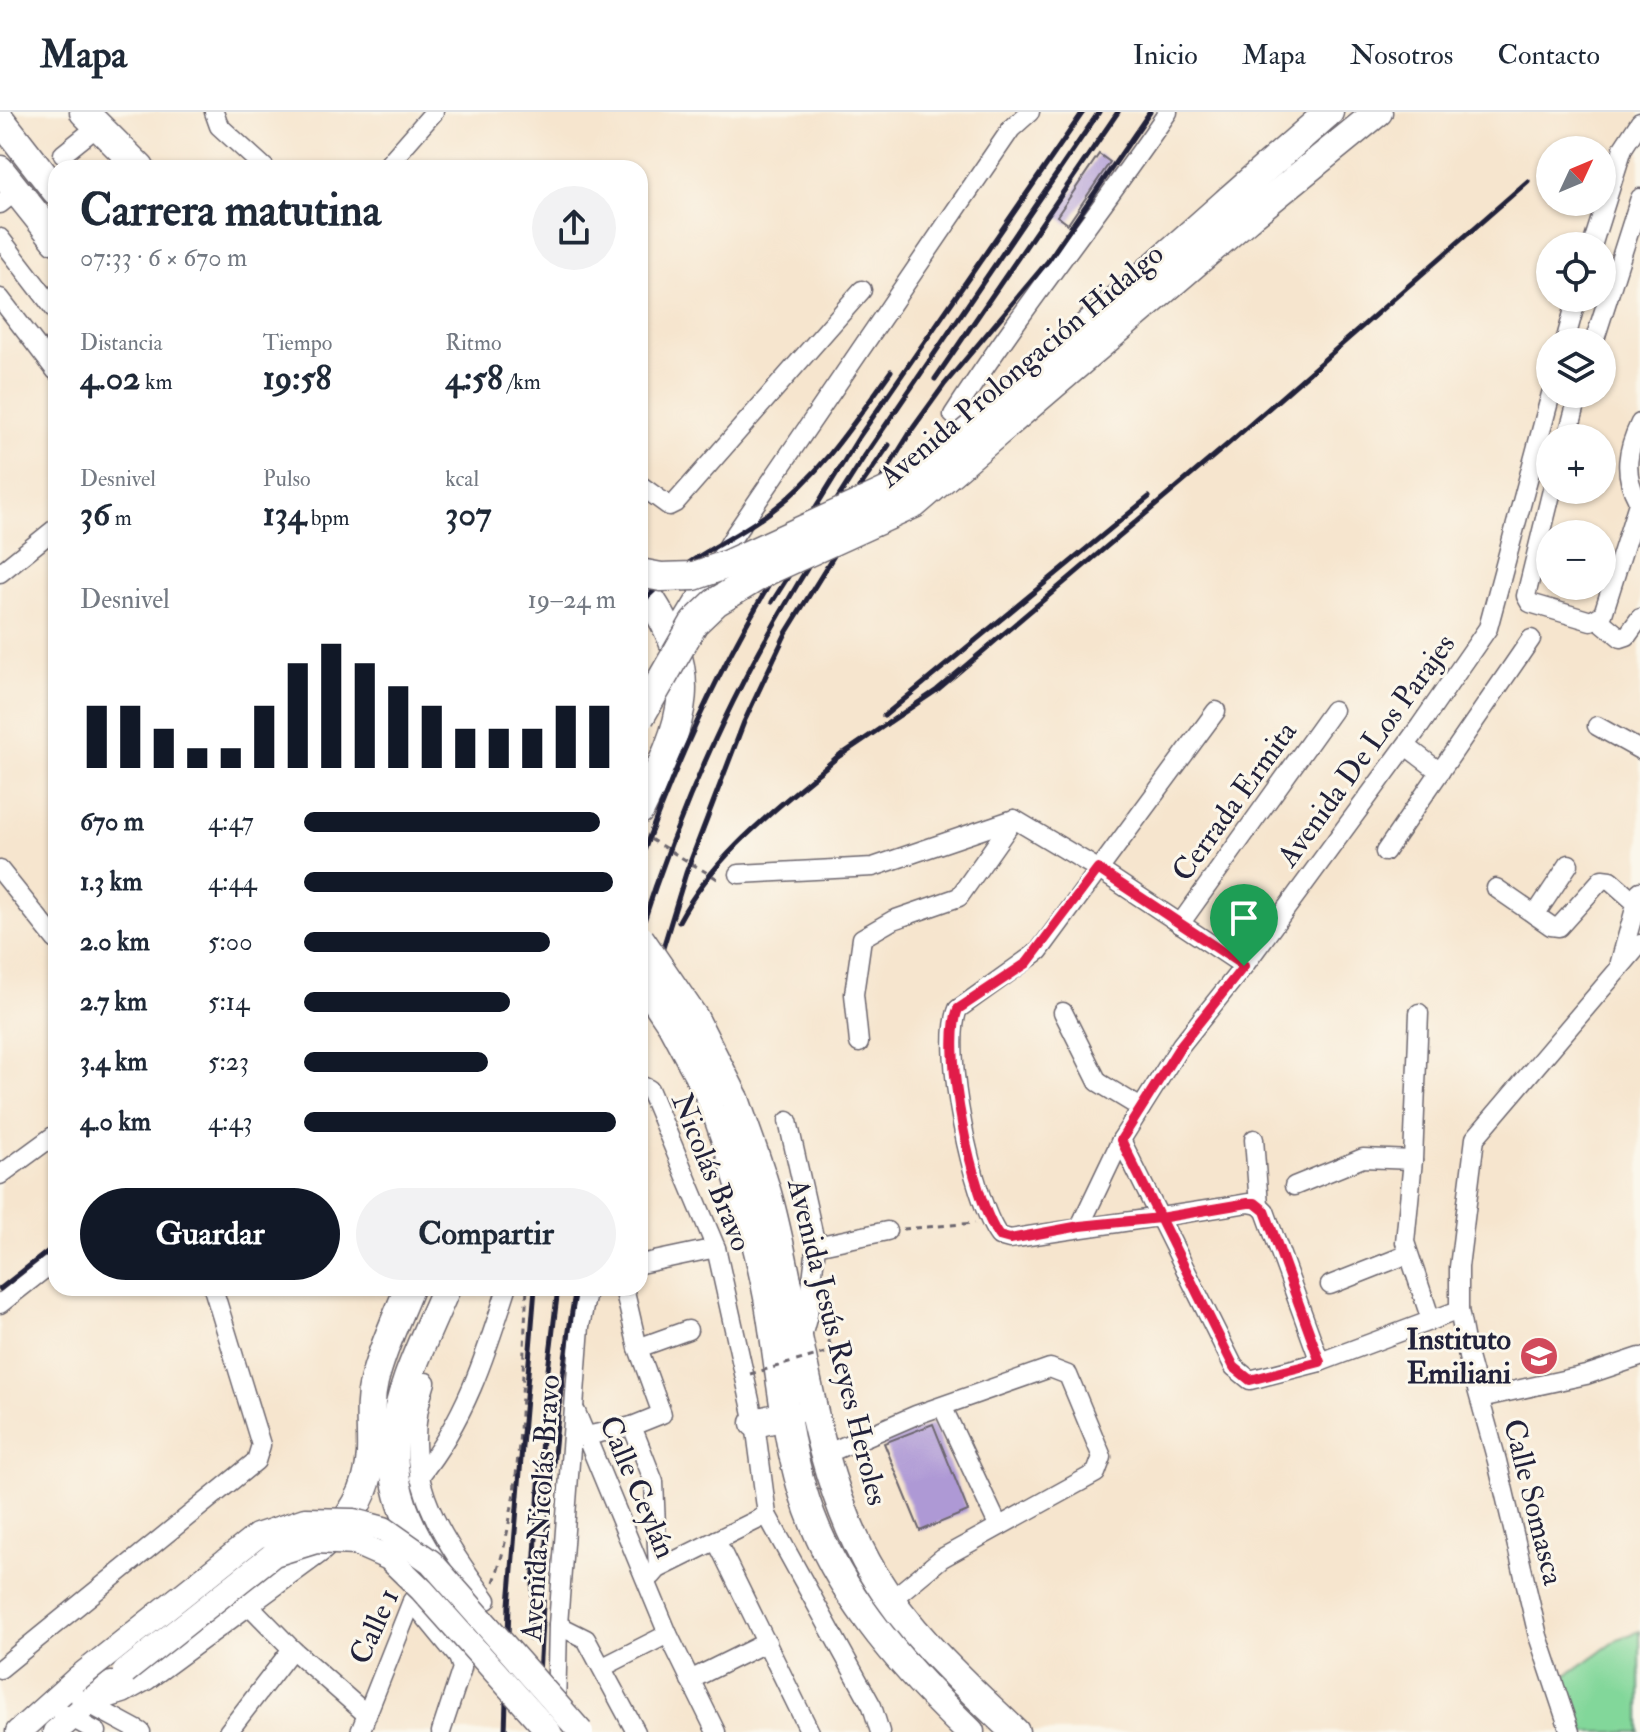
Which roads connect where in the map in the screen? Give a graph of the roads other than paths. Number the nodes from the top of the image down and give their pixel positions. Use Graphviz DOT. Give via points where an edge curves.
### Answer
graph roads {
  1 [pos="214,112"];
  2 [pos="434,112"];
  3 [pos="1030,112"];
  4 [pos="1168,112"];
  5 [pos="1329,112"];
  6 [pos="1378,112"];
  7 [pos="0,119"];
  8 [pos="91,119"];
  9 [pos="1640,122"];
  10 [pos="63,154"];
  11 [pos="132,160"];
  12 [pos="256,160"];
  13 [pos="392,160"];
  14 [pos="0,170"];
  15 [pos="48,181"];
  16 [pos="1640,198"];
  17 [pos="1239,209"];
  18 [pos="48,230"];
  19 [pos="1596,232"];
  20 [pos="0,238"];
  21 [pos="862,290"];
  22 [pos="0,298"];
  23 [pos="48,301"];
  24 [pos="1598,328"];
  25 [pos="48,361"];
  26 [pos="1547,408"];
  27 [pos="953,415"];
  28 [pos="1640,423"];
  29 [pos="648,491"];
  30 [pos="1638,498"];
  31 [pos="1549,504"];
  32 [pos="48,534"];
  33 [pos="0,573"];
  34 [pos="648,575"];
  35 [pos="648,598"];
  36 [pos="1640,618"];
  37 [pos="1598,619"];
  38 [pos="672,638"];
  39 [pos="1531,639"];
  40 [pos="648,703"];
  41 [pos="1333,710"];
  42 [pos="1216,711"];
  43 [pos="1597,726"];
  44 [pos="1406,746"];
  45 [pos="1640,750"];
  46 [pos="1440,772"];
  47 [pos="648,792"];
  48 [pos="1014,819"];
  49 [pos="1385,852"];
  50 [pos="1569,864"];
  51 [pos="1098,869"];
  52 [pos="0,870"];
  53 [pos="739,874"];
  54 [pos="1496,888"];
  55 [pos="1638,896"];
  56 [pos="1535,915"];
  57 [pos="1180,924"];
  58 [pos="48,930"];
  59 [pos="1640,944"];
  60 [pos="648,951"];
  61 [pos="1244,966"];
  62 [pos="1618,969"];
  63 [pos="648,989"];
  64 [pos="1063,1012"];
  65 [pos="1419,1013"];
  66 [pos="859,1043"];
  67 [pos="648,1097"];
  68 [pos="723,1098"];
  69 [pos="1141,1108"];
  70 [pos="788,1121"];
  71 [pos="1254,1139"];
  72 [pos="48,1140"];
  73 [pos="1121,1140"];
  74 [pos="1413,1160"];
  75 [pos="0,1175"];
  76 [pos="1294,1186"];
  77 [pos="1259,1205"];
  78 [pos="1160,1218"];
  79 [pos="1080,1226"];
  80 [pos="887,1231"];
  81 [pos="816,1246"];
  82 [pos="716,1248"];
  83 [pos="1406,1255"];
  84 [pos="648,1262"];
  85 [pos="48,1266"];
  86 [pos="1330,1285"];
  87 [pos="215,1296"];
  88 [pos="406,1296"];
  89 [pos="443,1296"];
  90 [pos="504,1296"];
  91 [pos="586,1296"];
  92 [pos="626,1296"];
  93 [pos="0,1304"];
  94 [pos="1459,1310"];
  95 [pos="1431,1320"];
  96 [pos="688,1330"];
  97 [pos="813,1336"];
  98 [pos="638,1348"];
  99 [pos="1640,1357"];
  100 [pos="1320,1362"];
  101 [pos="426,1382"];
  102 [pos="1480,1398"];
  103 [pos="943,1408"];
  104 [pos="574,1409"];
  105 [pos="789,1415"];
  106 [pos="755,1423"];
  107 [pos="632,1426"];
  108 [pos="586,1436"];
  109 [pos="826,1454"];
  110 [pos="419,1477"];
  111 [pos="767,1515"];
  112 [pos="998,1525"];
  113 [pos="716,1540"];
  114 [pos="440,1555"];
  115 [pos="658,1569"];
  116 [pos="651,1587"];
  117 [pos="487,1600"];
  118 [pos="891,1600"];
  119 [pos="412,1601"];
  120 [pos="246,1602"];
  121 [pos="558,1625"];
  122 [pos="668,1634"];
  123 [pos="767,1642"];
  124 [pos="292,1649"];
  125 [pos="603,1667"];
  126 [pos="0,1669"];
  127 [pos="690,1680"];
  128 [pos="72,1704"];
  129 [pos="363,1723"];
  130 [pos="707,1729"];
  131 [pos="18,1732"];
  132 [pos="97,1732"];
  133 [pos="141,1732"];
  134 [pos="228,1732"];
  135 [pos="441,1732"];
  136 [pos="549,1732"];
  137 [pos="555,1732"];
  138 [pos="581,1732"];
  139 [pos="636,1732"];
  140 [pos="810,1732"];
  141 [pos="880,1732"];
  142 [pos="970,1732"];
  143 [pos="1015,1732"];
  144 [pos="1570,1732"];
  1 -- 12 [label="street" via="219,126"];
  2 -- 13 [label="street"];
  3 -- 38 [label="street" via="1011,129 753,507"];
  4 -- 27 [label="street"];
  5 -- 17 [label="highway, Avenida Prolongación Hidalgo"];
  6 -- 17 [label="highway, Avenida Prolongación Hidalgo"];
  7 -- 15 [label="highway"];
  8 -- 10 [label="street"];
  8 -- 11 [label="highway"];
  9 -- 19 [label="street" via="1623,148"];
  14 -- 18 [label="highway"];
  16 -- 24 [label="street"];
  17 -- 34 [label="highway, Avenida Prolongación Hidalgo, bridge" via="905,483 705,572"];
  17 -- 40 [label="highway, Avenida Prolongación Hidalgo, bridge" via="924,497 896,515 767,571 716,602 694,623"];
  20 -- 23 [label="street"];
  21 -- 29 [label="street" via="675,503 669,506"];
  22 -- 25 [label="street"];
  26 -- 44 [label="street, Avenida De Los Parajes" via="1488,628"];
  28 -- 30 [label="street" via="1626,477"];
  30 -- 37 [label="street"];
  31 -- 37 [label="street" via="1526,596 1530,603"];
  32 -- 33 [label="street"];
  35 -- 38 [label="highway"];
  36 -- 37 [label="street" via="1621,638"];
  38 -- 47 [label="highway" via="682,672 680,720"];
  39 -- 46 [label="street"];
  41 -- 57 [label="street, Cerrada Ermita"];
  42 -- 51 [label="street"];
  43 -- 45 [label="street"];
  44 -- 46 [label="street"];
  44 -- 61 [label="street, Avenida De Los Parajes"];
  46 -- 49 [label="street"];
  48 -- 51 [label="street"];
  48 -- 53 [label="street" via="873,867"];
  48 -- 66 [label="street" via="959,897 893,920 862,938 854,994"];
  50 -- 56 [label="street"];
  51 -- 57 [label="street"];
  51 -- 79 [label="street" via="1039,951 967,1001 953,1019 956,1101 992,1226 999,1236 1010,1239"];
  52 -- 58 [label="street"];
  54 -- 56 [label="street"];
  55 -- 56 [label="street" via="1602,879 1559,927"];
  55 -- 62 [label="street"];
  57 -- 61 [label="street"];
  59 -- 62 [label="street"];
  60 -- 68 [label="highway, Avenida Jesús Reyes Heroles, bridge" via="694,1018"];
  61 -- 69 [label="street, Avenida De Los Parajes" via="1181,1045"];
  62 -- 94 [label="street, Calle Somasca" via="1475,1138"];
  63 -- 68 [label="highway, Avenida Jesús Reyes Heroles, bridge"];
  64 -- 69 [label="street" via="1098,1082"];
  65 -- 74 [label="street"];
  67 -- 82 [label="street, Nicolás Bravo"];
  68 -- 97 [label="highway, Avenida Jesús Reyes Heroles" via="771,1205"];
  68 -- 105 [label="highway, Avenida Jesús Reyes Heroles"];
  69 -- 73 [label="street, Avenida De Los Parajes"];
  70 -- 81 [label="street"];
  71 -- 77 [label="street"];
  72 -- 75 [label="street"];
  73 -- 78 [label="street"];
  73 -- 79 [label="street"];
  74 -- 76 [label="street" via="1363,1158"];
  74 -- 83 [label="street"];
  77 -- 78 [label="street"];
  77 -- 100 [label="street"];
  78 -- 79 [label="street"];
  78 -- 100 [label="street" via="1241,1375 1250,1380"];
  80 -- 81 [label="street"];
  81 -- 97 [label="street" via="808,1315"];
  82 -- 84 [label="street"];
  82 -- 106 [label="street, Nicolás Bravo"];
  83 -- 86 [label="street"];
  83 -- 95 [label="street"];
  85 -- 93 [label="street"];
  87 -- 126 [label="street" via="261,1445 256,1461"];
  88 -- 120 [label="highway" via="374,1379 371,1456 359,1500 330,1539"];
  89 -- 114 [label="highway" via="405,1384 393,1432 400,1500"];
  90 -- 110 [label="street" via="459,1419"];
  91 -- 104 [label="street, Avenida Nicolás Bravo"];
  92 -- 98 [label="street, Calle Ceylán"];
  94 -- 95 [label="street"];
  94 -- 102 [label="street, Calle Somasca"];
  95 -- 100 [label="street"];
  96 -- 98 [label="street"];
  97 -- 109 [label="highway, Avenida Jesús Reyes Heroles"];
  98 -- 107 [label="street, Calle Ceylán" via="662,1414"];
  99 -- 102 [label="street" via="1586,1375"];
  101 -- 110 [label="street" via="414,1435"];
  102 -- 144 [label="street, Calle Somasca" via="1538,1636"];
  103 -- 109 [label="street"];
  103 -- 112 [label="street"];
  103 -- 112 [label="street" via="1050,1368 1068,1375 1102,1457 1100,1465 1096,1473"];
  104 -- 108 [label="street, Calle Ceylán"];
  104 -- 121 [label="street, Avenida Nicolás Bravo"];
  105 -- 106 [label="highway"];
  105 -- 142 [label="highway, Avenida Jesús Reyes Heroles" via="802,1489 847,1590 882,1639"];
  106 -- 111 [label="street, Nicolás Bravo"];
  107 -- 108 [label="street"];
  107 -- 115 [label="street, Calle Ceylán" via="654,1482"];
  108 -- 116 [label="street, Calle Ceylán"];
  109 -- 118 [label="highway, Avenida Jesús Reyes Heroles" via="849,1526"];
  110 -- 114 [label="street" via="437,1526"];
  111 -- 113 [label="street"];
  111 -- 141 [label="street" via="872,1706"];
  112 -- 118 [label="street" via="942,1558"];
  113 -- 115 [label="street"];
  113 -- 123 [label="street"];
  114 -- 117 [label="street"];
  114 -- 119 [label="street, Calle 1"];
  114 -- 128 [label="main road, bridge" via="370,1524 333,1519 280,1526 208,1572"];
  114 -- 138 [label="main road, bridge"];
  115 -- 116 [label="street"];
  116 -- 122 [label="street, Calle Ceylán"];
  118 -- 143 [label="highway, Avenida Jesús Reyes Heroles" via="952,1673"];
  119 -- 129 [label="street, Calle 1"];
  119 -- 135 [label="street" via="462,1668"];
  120 -- 124 [label="street"];
  120 -- 128 [label="highway" via="145,1676"];
  121 -- 125 [label="street" via="586,1639"];
  121 -- 137 [label="street, Avenida Nicolás Bravo"];
  122 -- 125 [label="street"];
  122 -- 127 [label="street, Calle Ceylán"];
  123 -- 127 [label="street"];
  123 -- 140 [label="street"];
  124 -- 129 [label="street"];
  124 -- 134 [label="street"];
  125 -- 139 [label="street"];
  127 -- 130 [label="street, Calle Ceylán"];
  128 -- 131 [label="main road"];
  128 -- 132 [label="street"];
  128 -- 133 [label="street"];
  128 -- 136 [label="main road, bridge" via="125,1672 274,1554 335,1540 389,1558"];
}
